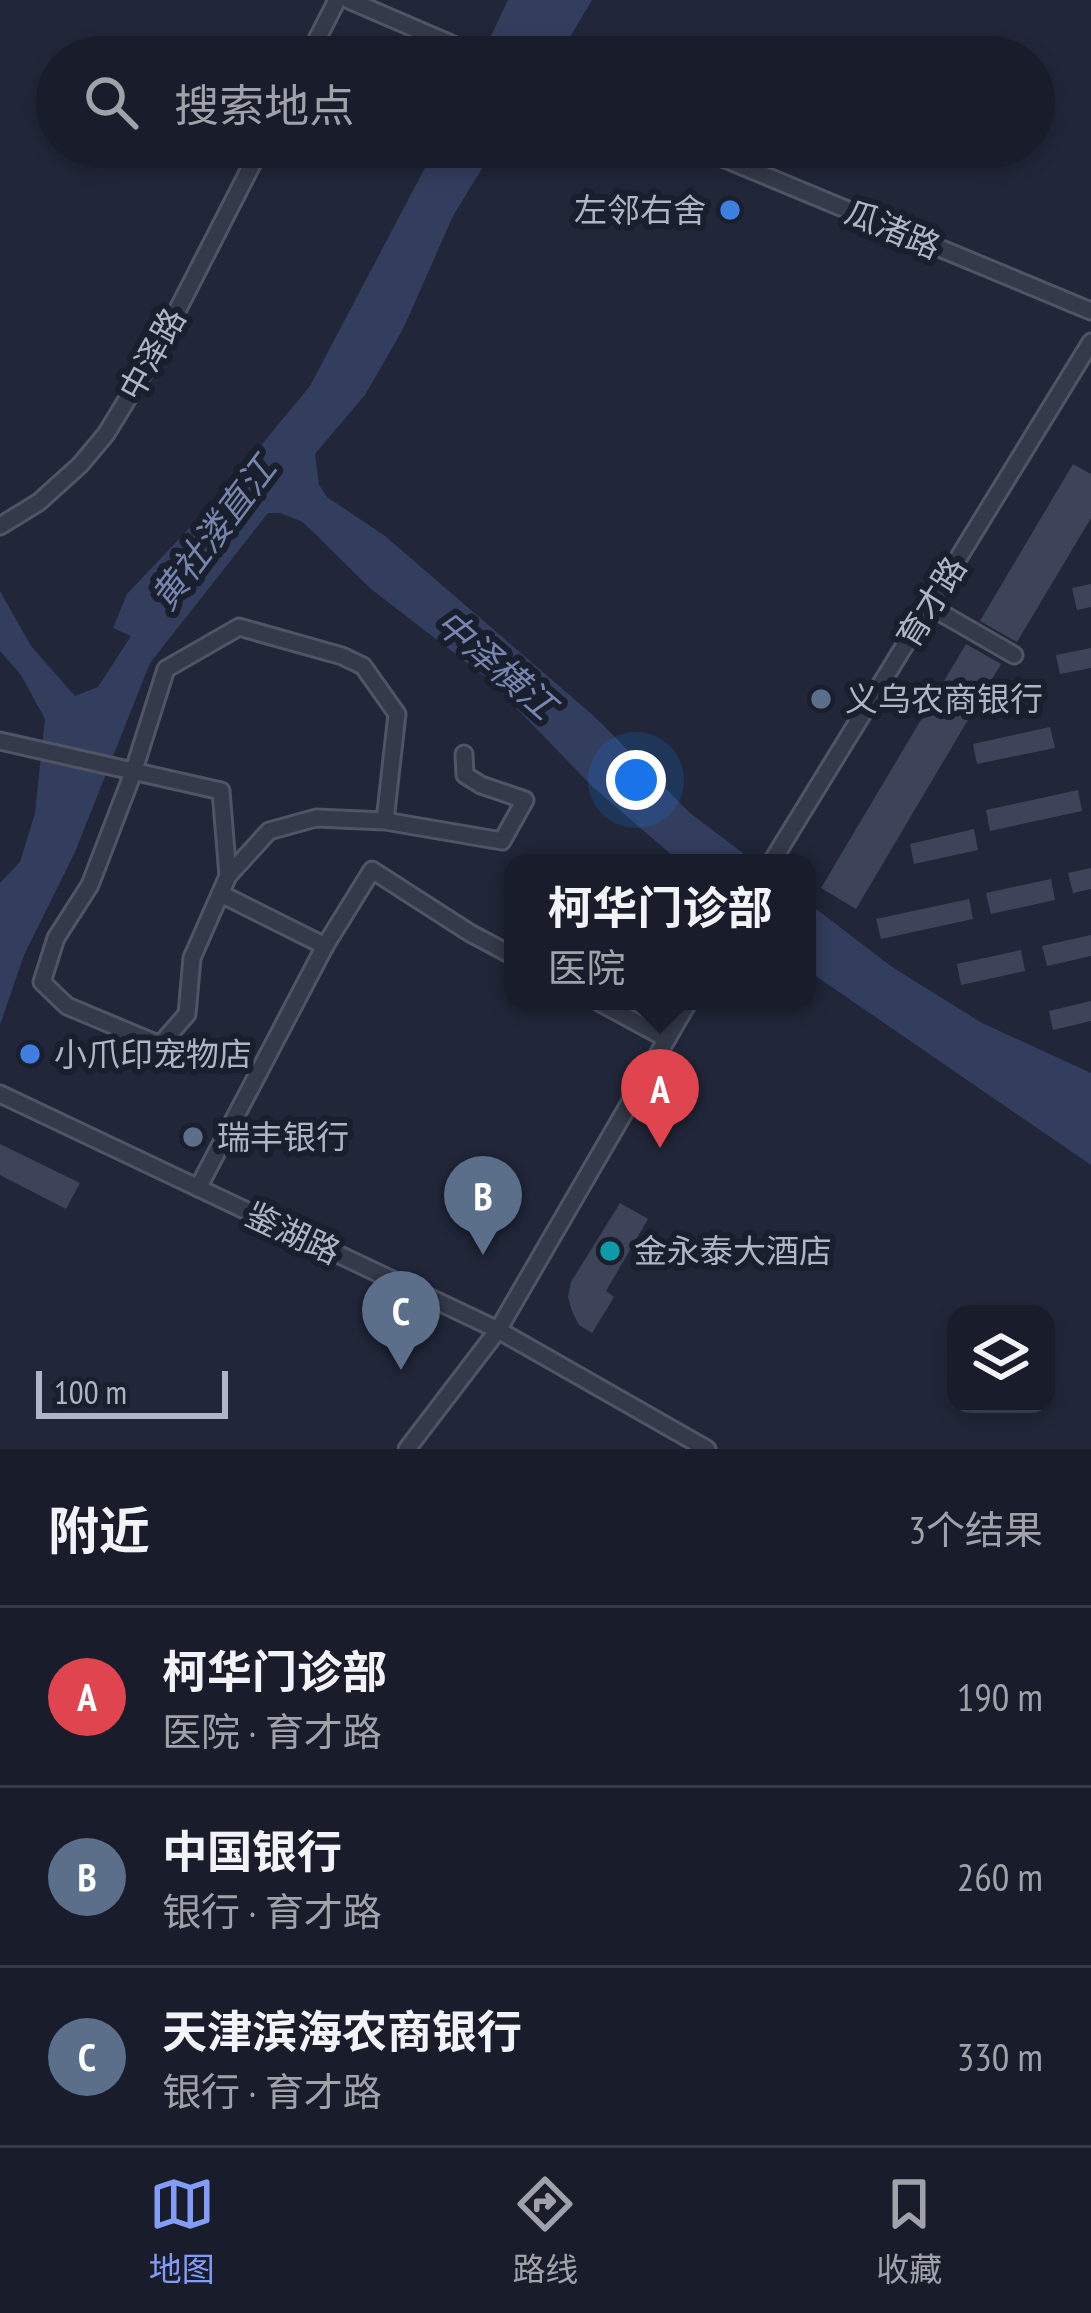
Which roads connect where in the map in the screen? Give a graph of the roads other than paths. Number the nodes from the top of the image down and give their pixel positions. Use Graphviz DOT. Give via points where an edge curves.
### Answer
graph roads {
  1 [pos="337,0"];
  2 [pos="349,0"];
  3 [pos="319,36"];
  4 [pos="431,36"];
  5 [pos="250,168"];
  6 [pos="747,168"];
  7 [pos="1091,311"];
  8 [pos="1091,342"];
  9 [pos="0,526"];
  10 [pos="928,606"];
  11 [pos="1014,655"];
  12 [pos="0,742"];
  13 [pos="464,754"];
  14 [pos="133,773"];
  15 [pos="385,820"];
  16 [pos="776,854"];
  17 [pos="228,876"];
  18 [pos="220,894"];
  19 [pos="326,946"];
  20 [pos="504,951"];
  21 [pos="614,1010"];
  22 [pos="684,1010"];
  23 [pos="667,1039"];
  24 [pos="0,1094"];
  25 [pos="198,1188"];
  26 [pos="498,1330"];
  27 [pos="406,1449"];
  28 [pos="707,1449"];
  1 -- 3 [label="street"];
  2 -- 4 [label="street"];
  5 -- 9 [label="street, 中泽路" via="106,434 39,502"];
  6 -- 7 [label="street, 瓜渚路"];
  8 -- 10 [label="street, 育才路"];
  10 -- 11 [label="street"];
  10 -- 16 [label="street, 育才路"];
  12 -- 14 [label="street"];
  13 -- 15 [label="street" via="465,775 526,800 502,841"];
  14 -- 15 [label="street" via="166,669 239,627 363,666 397,715"];
  14 -- 17 [label="street" via="221,791"];
  14 -- 18 [label="street" via="42,982 67,1006 160,1045 187,1014 192,958"];
  15 -- 17 [label="street" via="316,818 269,831"];
  17 -- 18 [label="street"];
  18 -- 19 [label="street"];
  19 -- 20 [label="street" via="372,870"];
  19 -- 25 [label="street"];
  21 -- 23 [label="street"];
  22 -- 23 [label="street"];
  23 -- 26 [label="street"];
  24 -- 25 [label="street, 鉴湖路"];
  25 -- 26 [label="street, 鉴湖路"];
  26 -- 27 [label="street"];
  26 -- 28 [label="street, 鉴湖路"];
}
